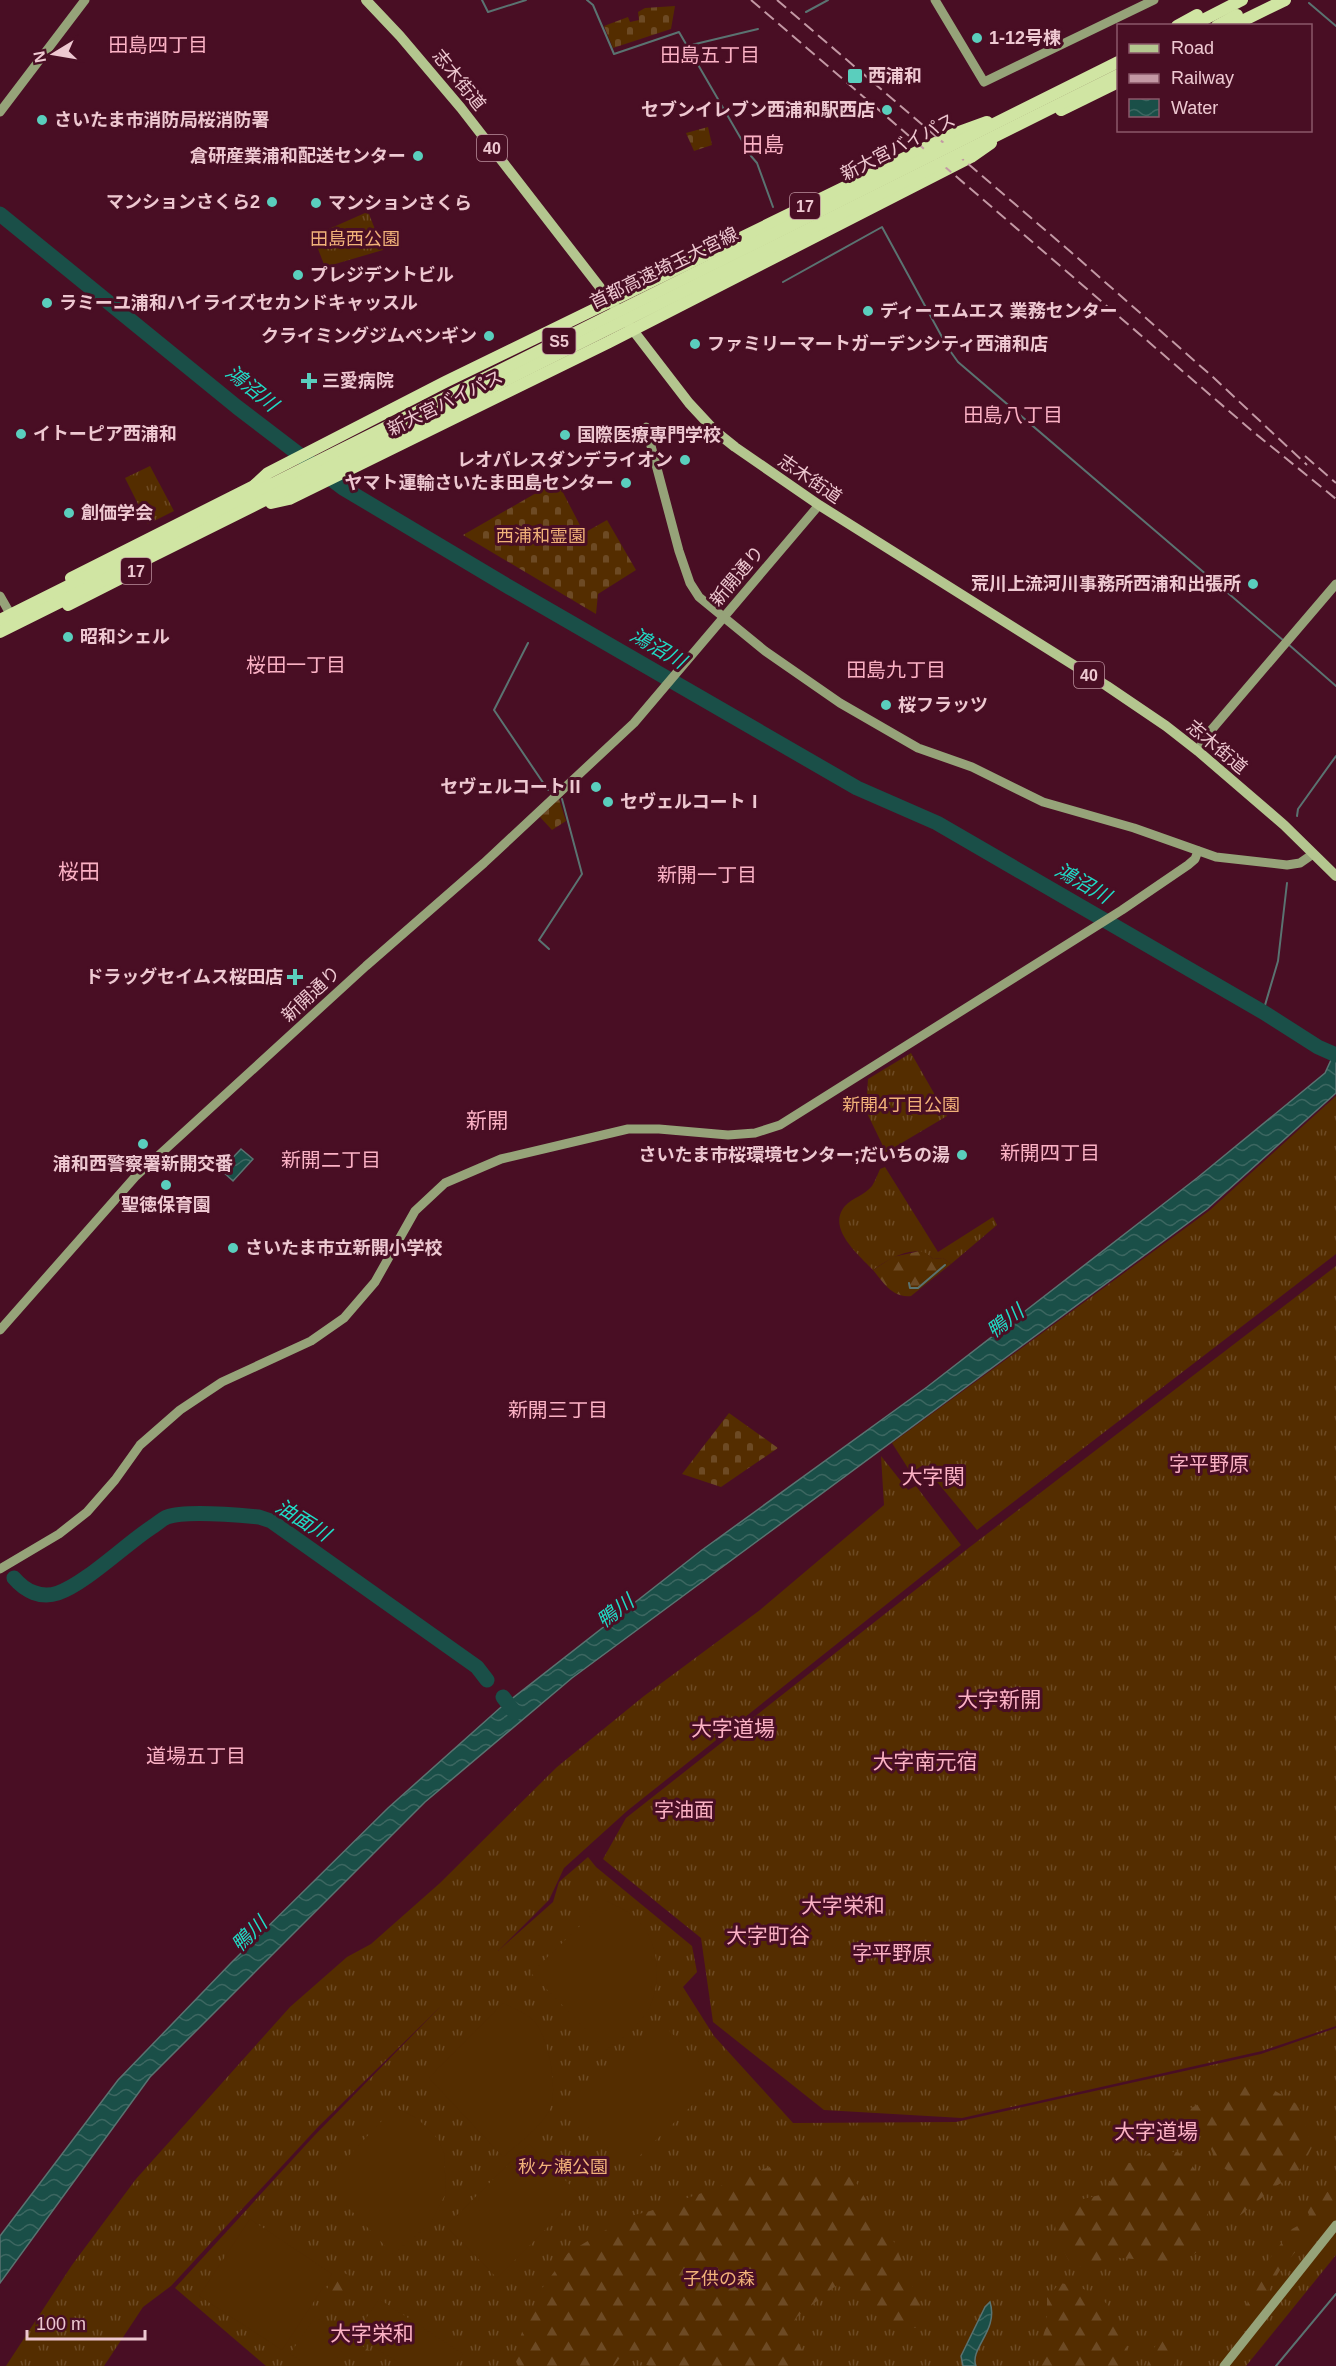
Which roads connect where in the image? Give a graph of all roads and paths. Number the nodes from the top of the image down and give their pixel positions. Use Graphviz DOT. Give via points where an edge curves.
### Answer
graph roads {
  1 [pos="85,0"];
  2 [pos="366,0"];
  3 [pos="935,0"];
  4 [pos="1154,0"];
  5 [pos="1228,0"];
  6 [pos="1242,0"];
  7 [pos="1268,0"];
  8 [pos="1285,0"];
  9 [pos="1181,24"];
  10 [pos="1195,24"];
  11 [pos="1221,24"];
  12 [pos="1236,24"];
  13 [pos="1117,56"];
  14 [pos="1117,63"];
  15 [pos="1117,76"];
  16 [pos="1117,83"];
  17 [pos="0,111"];
  18 [pos="978,126"];
  19 [pos="987,145"];
  20 [pos="640,296"];
  21 [pos="611,302"];
  22 [pos="650,311"];
  23 [pos="590,322"];
  24 [pos="633,330"];
  25 [pos="599,336"];
  26 [pos="646,427"];
  27 [pos="317,452"];
  28 [pos="340,470"];
  29 [pos="819,505"];
  30 [pos="1336,584"];
  31 [pos="0,596"];
  32 [pos="3,614"];
  33 [pos="724,617"];
  34 [pos="0,632"];
  35 [pos="0,638"];
  36 [pos="1198,751"];
  37 [pos="1198,851"];
  38 [pos="1313,854"];
  39 [pos="1336,876"];
  40 [pos="0,1330"];
  41 [pos="0,1569"];
  42 [pos="1336,2225"];
  43 [pos="1224,2366"];
  1 -- 17 [label="street"];
  2 -- 21 [label="main road, 志木街道 / 40" via="461,108"];
  3 -- 4 [label="street" via="984,82"];
  5 -- 9 [label="highway"];
  6 -- 10 [label="highway"];
  7 -- 11 [label="highway"];
  8 -- 12 [label="highway"];
  13 -- 18 [label="highway, 17"];
  14 -- 32 [label="highway, 首都高速埼玉大宮線 / S5, bridge"];
  15 -- 34 [label="highway, 首都高速埼玉大宮線 / S5, bridge"];
  16 -- 19 [label="highway, 17"];
  18 -- 20 [label="highway, 新大宮バイパス / 17"];
  18 -- 21 [label="highway, 17" via="954,134"];
  19 -- 22 [label="highway, 新大宮バイパス / 17"];
  19 -- 24 [label="highway, 17"];
  21 -- 24 [label="main road, 志木街道 / 40"];
  21 -- 27 [label="highway, 新大宮バイパス / 17" via="435,387"];
  23 -- 27 [label="highway, 新大宮バイパス / 17"];
  24 -- 28 [label="highway, 新大宮バイパス / 17"];
  24 -- 29 [label="main road, 志木街道 / 40" via="715,431"];
  25 -- 28 [label="highway, 新大宮バイパス / 17"];
  26 -- 33 [label="street" via="690,583 699,597"];
  27 -- 32 [label="highway, 新大宮バイパス / 17, bridge" via="267,473 255,485"];
  28 -- 35 [label="highway, 新大宮バイパス / 17" via="289,499 271,503"];
  29 -- 33 [label="street, 新開通り"];
  29 -- 36 [label="main road, 志木街道 / 40" via="1107,686"];
  30 -- 36 [label="street" via="1207,735"];
  31 -- 32 [label="street"];
  33 -- 37 [label="street" via="840,703 918,748 972,767 1043,802"];
  33 -- 40 [label="street, 新開通り" via="634,723 131,1180"];
  36 -- 38 [label="main road, 志木街道 / 40"];
  37 -- 38 [label="street" via="1216,857 1287,865 1300,863"];
  37 -- 41 [label="street" via="1188,865 1122,910 780,1125 755,1133 728,1135 628,1129 501,1159 445,1183 415,1211 375,1282 344,1318 311,1341 222,1382 180,1410 140,1445 87,1512 59,1534"];
  38 -- 39 [label="main road, 志木街道 / 40"];
  42 -- 43 [label="street"];
}
